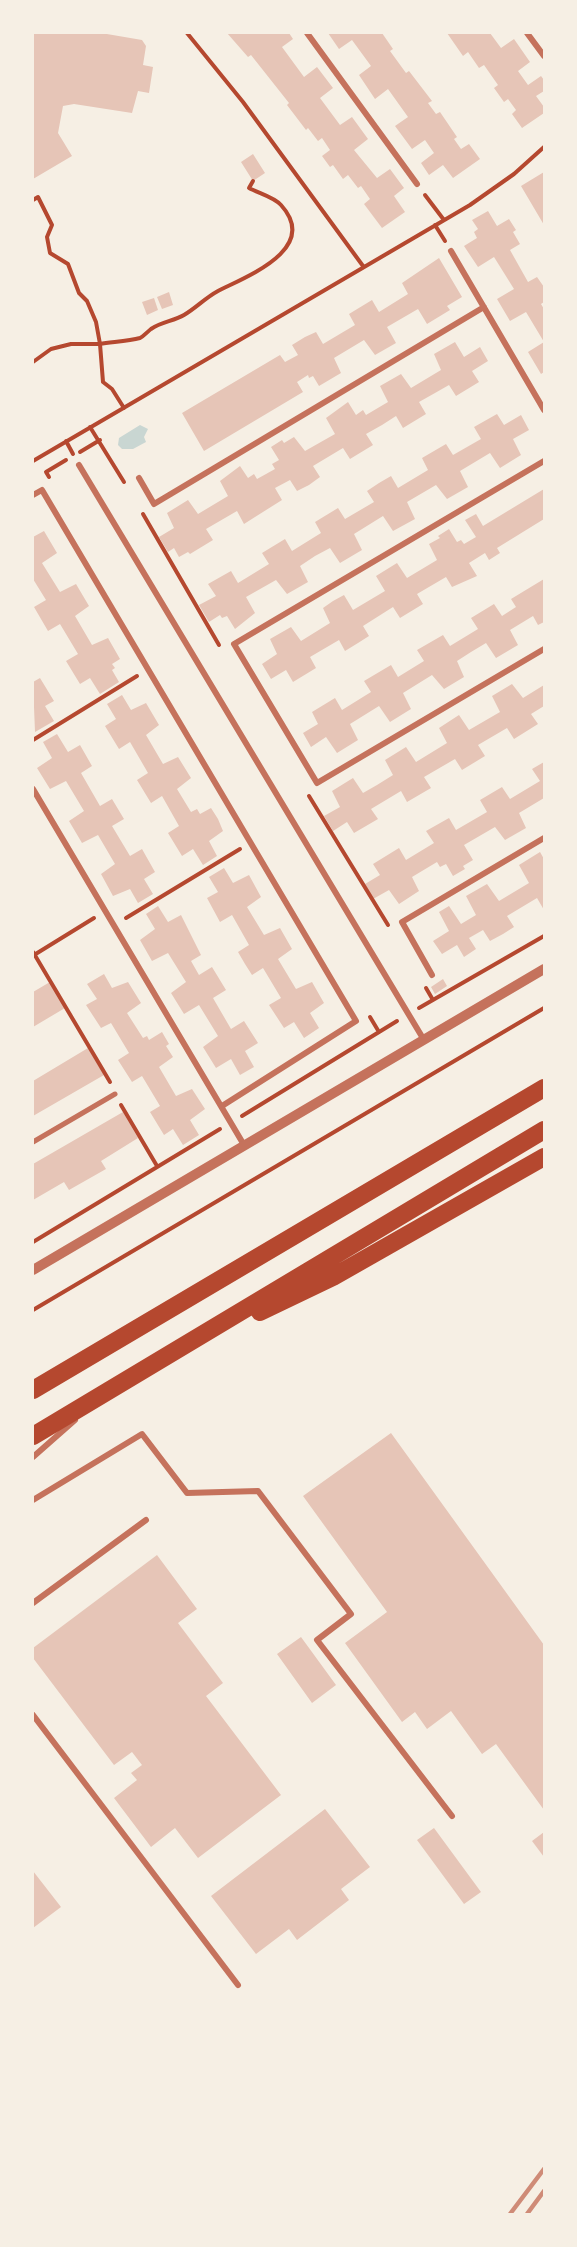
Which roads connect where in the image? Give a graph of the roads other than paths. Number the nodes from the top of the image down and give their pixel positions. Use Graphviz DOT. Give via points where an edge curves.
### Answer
graph roads {
  1 [pos="307,33"];
  2 [pos="527,33"];
  3 [pos="544,56"];
  4 [pos="417,184"];
  5 [pos="452,251"];
  6 [pos="484,307"];
  7 [pos="544,410"];
  8 [pos="544,461"];
  9 [pos="79,465"];
  10 [pos="138,478"];
  11 [pos="33,495"];
  12 [pos="544,649"];
  13 [pos="33,789"];
  14 [pos="544,838"];
  15 [pos="544,969"];
  16 [pos="432,975"];
  17 [pos="424,1040"];
  18 [pos="544,1088"];
  19 [pos="115,1094"];
  20 [pos="222,1106"];
  21 [pos="544,1130"];
  22 [pos="33,1142"];
  23 [pos="244,1145"];
  24 [pos="544,1157"];
  25 [pos="33,1270"];
  26 [pos="172,1354"];
  27 [pos="33,1390"];
  28 [pos="109,1390"];
  29 [pos="33,1436"];
  30 [pos="33,1457"];
  31 [pos="33,1500"];
  32 [pos="146,1520"];
  33 [pos="33,1603"];
  34 [pos="33,1715"];
  35 [pos="452,1816"];
  36 [pos="238,1985"];
  1 -- 4 [label="street"];
  2 -- 3 [label="street"];
  5 -- 6 [label="street"];
  6 -- 7 [label="street"];
  6 -- 10 [label="street" via="154,504"];
  8 -- 12 [label="street" via="234,644 317,783"];
  9 -- 17 [label="street"];
  11 -- 20 [label="street" via="42,490 356,1021"];
  13 -- 20 [label="street"];
  14 -- 16 [label="street" via="402,922"];
  15 -- 17 [label="street"];
  17 -- 23 [label="street"];
  18 -- 27 [label="highway"];
  19 -- 22 [label="street"];
  20 -- 23 [label="street"];
  21 -- 26 [label="highway"];
  23 -- 25 [label="street"];
  24 -- 26 [label="highway" via="333,1277"];
  26 -- 28 [label="highway"];
  28 -- 29 [label="highway"];
  28 -- 30 [label="street"];
  31 -- 35 [label="street" via="142,1434 187,1493 258,1491 351,1614 317,1640"];
  32 -- 33 [label="street"];
  34 -- 36 [label="street"];
}
